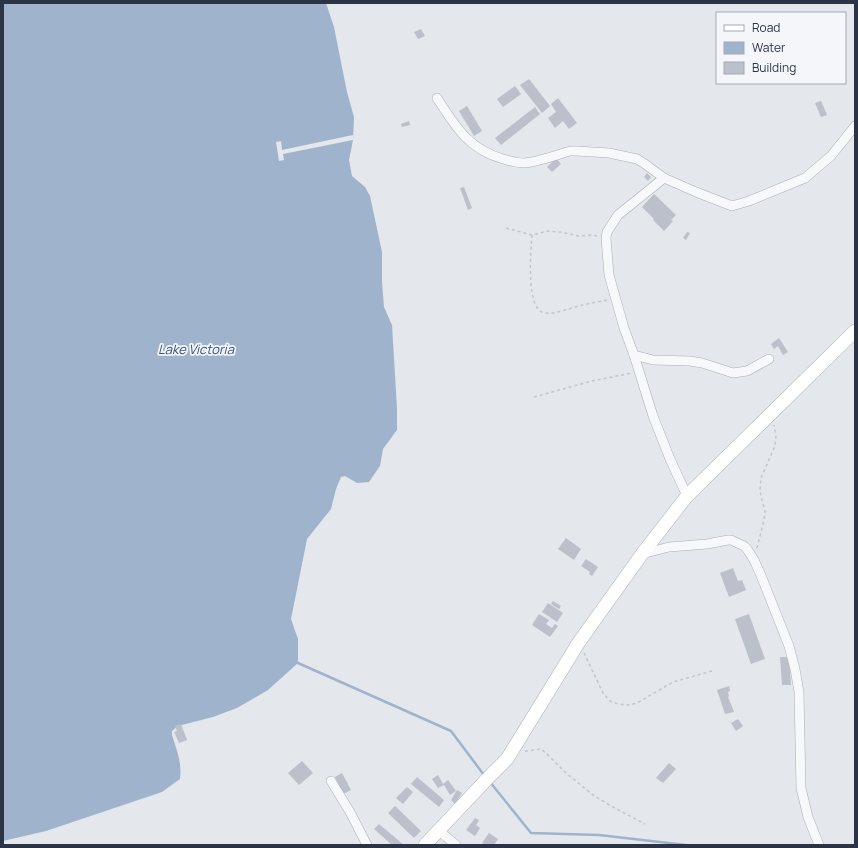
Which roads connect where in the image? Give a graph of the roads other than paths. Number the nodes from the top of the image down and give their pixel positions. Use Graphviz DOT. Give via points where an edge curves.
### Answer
graph roads {
  1 [pos="437,98"];
  2 [pos="855,126"];
  3 [pos="664,178"];
  4 [pos="855,331"];
  5 [pos="634,355"];
  6 [pos="769,359"];
  7 [pos="687,496"];
  8 [pos="642,554"];
  9 [pos="330,781"];
  10 [pos="438,830"];
  11 [pos="367,845"];
  12 [pos="425,845"];
  13 [pos="456,845"];
  14 [pos="819,845"];
  1 -- 3 [label="street" via="464,136 484,152 495,157 524,163 570,151 609,153 637,159"];
  2 -- 3 [label="street" via="832,156 805,178 732,206"];
  3 -- 5 [label="street" via="618,215 607,232 609,275"];
  4 -- 7 [label="street"];
  5 -- 6 [label="street" via="653,360 702,363 733,373 747,371"];
  5 -- 7 [label="street" via="670,459"];
  7 -- 8 [label="street"];
  8 -- 10 [label="street" via="579,642 507,759"];
  8 -- 14 [label="street" via="669,547 728,540 744,546 754,560 789,646 795,669 799,692 801,788 808,817"];
  9 -- 11 [label="street"];
  10 -- 12 [label="street"];
  10 -- 13 [label="street"];
}
